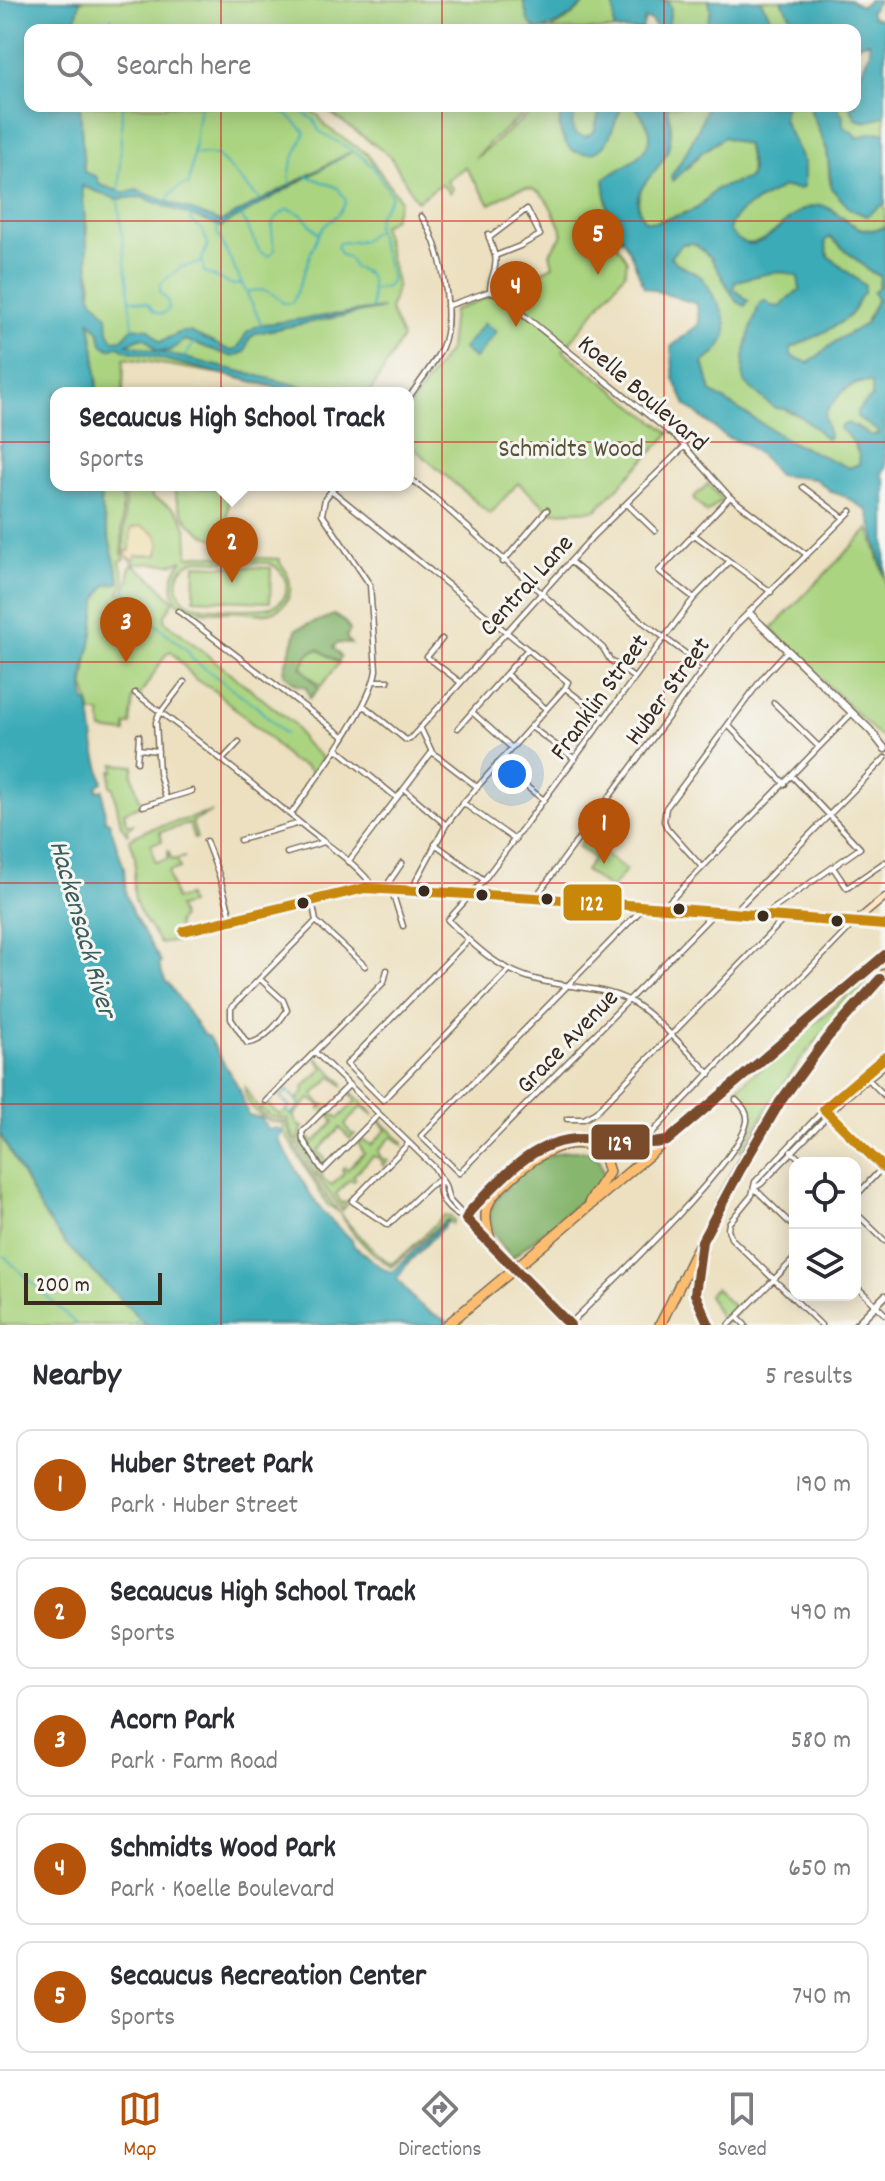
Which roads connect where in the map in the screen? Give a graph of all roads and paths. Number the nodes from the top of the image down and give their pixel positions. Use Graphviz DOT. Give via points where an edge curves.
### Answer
graph roads {
  1 [pos="421,216"];
  2 [pos="495,256"];
  3 [pos="490,292"];
  4 [pos="447,306"];
  5 [pos="414,390"];
  6 [pos="685,446"];
  7 [pos="414,482"];
  8 [pos="803,487"];
  9 [pos="330,491"];
  10 [pos="332,491"];
  11 [pos="730,497"];
  12 [pos="627,504"];
  13 [pos="547,510"];
  14 [pos="851,511"];
  15 [pos="844,518"];
  16 [pos="655,531"];
  17 [pos="693,534"];
  18 [pos="807,555"];
  19 [pos="570,561"];
  20 [pos="503,562"];
  21 [pos="729,562"];
  22 [pos="771,592"];
  23 [pos="539,594"];
  24 [pos="694,598"];
  25 [pos="178,611"];
  26 [pos="749,613"];
  27 [pos="505,633"];
  28 [pos="664,637"];
  29 [pos="442,639"];
  30 [pos="527,650"];
  31 [pos="788,650"];
  32 [pos="704,667"];
  33 [pos="506,674"];
  34 [pos="634,678"];
  35 [pos="375,681"];
  36 [pos="388,681"];
  37 [pos="184,682"];
  38 [pos="460,682"];
  39 [pos="565,688"];
  40 [pos="135,693"];
  41 [pos="774,703"];
  42 [pos="363,705"];
  43 [pos="546,709"];
  44 [pos="472,712"];
  45 [pos="162,713"];
  46 [pos="852,713"];
  47 [pos="604,718"];
  48 [pos="727,725"];
  49 [pos="420,727"];
  50 [pos="530,727"];
  51 [pos="458,728"];
  52 [pos="139,736"];
  53 [pos="343,736"];
  54 [pos="239,742"];
  55 [pos="511,747"];
  56 [pos="819,747"];
  57 [pos="336,748"];
  58 [pos="138,749"];
  59 [pos="885,749"];
  60 [pos="158,751"];
  61 [pos="432,752"];
  62 [pos="885,758"];
  63 [pos="223,759"];
  64 [pos="575,759"];
  65 [pos="137,762"];
  66 [pos="497,764"];
  67 [pos="792,776"];
  68 [pos="785,784"];
  69 [pos="476,786"];
  70 [pos="404,789"];
  71 [pos="192,791"];
  72 [pos="397,798"];
  73 [pos="166,799"];
  74 [pos="544,800"];
  75 [pos="463,803"];
  76 [pos="143,806"];
  77 [pos="828,813"];
  78 [pos="291,814"];
  79 [pos="300,823"];
  80 [pos="446,825"];
  81 [pos="240,840"];
  82 [pos="515,840"];
  83 [pos="206,841"];
  84 [pos="324,842"];
  85 [pos="435,844"];
  86 [pos="287,853"];
  87 [pos="348,862"];
  88 [pos="885,862"];
  89 [pos="402,863"];
  90 [pos="701,866"];
  91 [pos="834,869"];
  92 [pos="484,880"];
  93 [pos="375,889"];
  94 [pos="389,889"];
  95 [pos="414,891"];
  96 [pos="473,895"];
  97 [pos="885,897"];
  98 [pos="535,898"];
  99 [pos="312,900"];
  100 [pos="645,906"];
  101 [pos="663,908"];
  102 [pos="715,912"];
  103 [pos="732,913"];
  104 [pos="764,916"];
  105 [pos="786,917"];
  106 [pos="232,920"];
  107 [pos="316,921"];
  108 [pos="855,922"];
  109 [pos="885,925"];
  110 [pos="403,926"];
  111 [pos="184,931"];
  112 [pos="468,940"];
  113 [pos="885,955"];
  114 [pos="365,966"];
  115 [pos="387,970"];
  116 [pos="509,970"];
  117 [pos="885,974"];
  118 [pos="260,979"];
  119 [pos="568,984"];
  120 [pos="629,1000"];
  121 [pos="670,1035"];
  122 [pos="315,1052"];
  123 [pos="885,1058"];
  124 [pos="885,1065"];
  125 [pos="710,1074"];
  126 [pos="865,1076"];
  127 [pos="349,1085"];
  128 [pos="846,1092"];
  129 [pos="885,1096"];
  130 [pos="736,1100"];
  131 [pos="266,1101"];
  132 [pos="824,1109"];
  133 [pos="379,1114"];
  134 [pos="829,1115"];
  135 [pos="567,1119"];
  136 [pos="809,1131"];
  137 [pos="649,1136"];
  138 [pos="667,1141"];
  139 [pos="409,1143"];
  140 [pos="790,1150"];
  141 [pos="798,1157"];
  142 [pos="884,1168"];
  143 [pos="441,1179"];
  144 [pos="754,1188"];
  145 [pos="497,1191"];
  146 [pos="861,1191"];
  147 [pos="577,1216"];
  148 [pos="861,1218"];
  149 [pos="466,1219"];
  150 [pos="789,1222"];
  151 [pos="702,1241"];
  152 [pos="885,1241"];
  153 [pos="492,1245"];
  154 [pos="789,1264"];
  155 [pos="774,1279"];
  156 [pos="861,1291"];
  157 [pos="885,1296"];
  158 [pos="876,1305"];
  159 [pos="885,1314"];
  160 [pos="737,1317"];
  161 [pos="447,1325"];
  162 [pos="569,1325"];
  163 [pos="660,1325"];
  164 [pos="709,1325"];
  165 [pos="729,1325"];
  166 [pos="745,1325"];
  167 [pos="821,1325"];
  168 [pos="856,1325"];
  1 -- 4 [label="street" via="435,244"];
  2 -- 2 [label="street" via="540,235 527,209 489,236"];
  2 -- 3 [label="street"];
  3 -- 4 [label="street"];
  3 -- 6 [label="street, Koelle Boulevard"];
  4 -- 5 [label="street" via="443,346"];
  6 -- 11 [label="street, Koelle Boulevard"];
  6 -- 12 [label="street, Central Lane"];
  7 -- 20 [label="street"];
  8 -- 15 [label="street"];
  9 -- 35 [label="street" via="322,506 324,520 370,585"];
  10 -- 27 [label="street"];
  11 -- 17 [label="street"];
  11 -- 18 [label="street, Koelle Boulevard"];
  12 -- 16 [label="street"];
  12 -- 19 [label="street, Central Lane"];
  13 -- 20 [label="street"];
  14 -- 15 [label="street, Huber Street"];
  15 -- 18 [label="street, Huber Street"];
  17 -- 21 [label="street"];
  17 -- 24 [label="street" via="659,571"];
  18 -- 22 [label="street, Huber Street"];
  19 -- 23 [label="street, Central Lane"];
  19 -- 28 [label="street"];
  20 -- 23 [label="street"];
  21 -- 22 [label="street"];
  21 -- 24 [label="street, Franklin Street"];
  22 -- 26 [label="street, Huber Street"];
  23 -- 27 [label="street, Central Lane"];
  23 -- 34 [label="street"];
  24 -- 28 [label="street, Franklin Street"];
  25 -- 53 [label="street"];
  26 -- 31 [label="street"];
  26 -- 32 [label="street, Huber Street"];
  27 -- 30 [label="street"];
  27 -- 38 [label="street, Central Lane"];
  28 -- 32 [label="street"];
  28 -- 34 [label="street, Franklin Street"];
  29 -- 38 [label="street" via="427,657"];
  30 -- 33 [label="street"];
  30 -- 39 [label="street" via="568,682"];
  31 -- 46 [label="street"];
  31 -- 48 [label="street"];
  32 -- 98 [label="street, Huber Street"];
  33 -- 43 [label="street"];
  33 -- 44 [label="street"];
  34 -- 47 [label="street, Franklin Street"];
  35 -- 36 [label="street"];
  35 -- 42 [label="street"];
  37 -- 45 [label="street"];
  38 -- 49 [label="street, Central Lane"];
  39 -- 43 [label="street"];
  39 -- 47 [label="street"];
  40 -- 45 [label="street"];
  41 -- 56 [label="street"];
  42 -- 49 [label="street" via="406,740"];
  42 -- 53 [label="street"];
  43 -- 50 [label="street"];
  44 -- 51 [label="street"];
  44 -- 55 [label="street"];
  45 -- 60 [label="street" via="156,722"];
  45 -- 63 [label="street"];
  46 -- 56 [label="street"];
  46 -- 59 [label="street"];
  47 -- 64 [label="street, Franklin Street"];
  48 -- 68 [label="street"];
  48 -- 90 [label="street" via="665,813 667,828"];
  49 -- 61 [label="street"];
  50 -- 55 [label="street"];
  50 -- 64 [label="street"];
  52 -- 58 [label="street"];
  53 -- 57 [label="street"];
  54 -- 63 [label="street"];
  55 -- 66 [label="street"];
  56 -- 67 [label="street"];
  57 -- 72 [label="street"];
  57 -- 78 [label="street"];
  58 -- 60 [label="street"];
  58 -- 65 [label="street"];
  60 -- 73 [label="street"];
  61 -- 69 [label="street"];
  61 -- 70 [label="street"];
  62 -- 77 [label="street"];
  63 -- 78 [label="street"];
  64 -- 74 [label="street, Franklin Street"];
  66 -- 69 [label="street"];
  66 -- 74 [label="street"];
  67 -- 68 [label="street"];
  67 -- 77 [label="street"];
  68 -- 90 [label="street"];
  69 -- 75 [label="street"];
  70 -- 72 [label="street"];
  70 -- 80 [label="street"];
  71 -- 73 [label="street"];
  72 -- 87 [label="street"];
  73 -- 76 [label="street"];
  74 -- 82 [label="street, Franklin Street"];
  75 -- 80 [label="street"];
  75 -- 82 [label="street"];
  77 -- 91 [label="street" via="860,848"];
  77 -- 103 [label="street"];
  78 -- 79 [label="street"];
  79 -- 81 [label="street"];
  79 -- 84 [label="street"];
  80 -- 85 [label="street"];
  82 -- 92 [label="street, Franklin Street"];
  83 -- 106 [label="street"];
  84 -- 86 [label="street"];
  84 -- 87 [label="street"];
  85 -- 92 [label="street"];
  85 -- 95 [label="street"];
  87 -- 93 [label="street"];
  88 -- 91 [label="street" via="847,888"];
  89 -- 94 [label="street"];
  90 -- 101 [label="street"];
  91 -- 104 [label="street"];
  92 -- 96 [label="street, Franklin Street"];
  93 -- 94 [label="street"];
  93 -- 99 [label="street"];
  94 -- 95 [label="street"];
  94 -- 110 [label="street"];
  95 -- 96 [label="street"];
  96 -- 98 [label="street"];
  96 -- 112 [label="street, Franklin Street" via="448,920"];
  97 -- 108 [label="main road"];
  98 -- 100 [label="street"];
  99 -- 106 [label="street"];
  99 -- 107 [label="street"];
  100 -- 101 [label="street"];
  100 -- 119 [label="street"];
  101 -- 102 [label="street"];
  102 -- 103 [label="street"];
  102 -- 120 [label="street, Grace Avenue"];
  103 -- 104 [label="street"];
  104 -- 105 [label="street"];
  105 -- 108 [label="street"];
  105 -- 121 [label="street"];
  106 -- 111 [label="street"];
  107 -- 114 [label="street"];
  107 -- 118 [label="street"];
  108 -- 109 [label="main road"];
  108 -- 125 [label="street"];
  112 -- 116 [label="street"];
  112 -- 116 [label="street" via="347,1064 383,1100"];
  113 -- 138 [label="highway"];
  115 -- 122 [label="street" via="384,982"];
  116 -- 119 [label="street"];
  117 -- 151 [label="highway" via="779,1101"];
  118 -- 118 [label="street" via="229,1014 250,1044 287,1010"];
  119 -- 120 [label="street"];
  119 -- 120 [label="street, Grace Avenue" via="421,1136 459,1173"];
  120 -- 121 [label="street"];
  121 -- 125 [label="street"];
  121 -- 135 [label="street" via="596,1112"];
  122 -- 127 [label="street"];
  122 -- 131 [label="street"];
  123 -- 126 [label="street"];
  124 -- 126 [label="street"];
  125 -- 137 [label="street"];
  126 -- 128 [label="street"];
  126 -- 129 [label="street"];
  127 -- 133 [label="street"];
  127 -- 133 [label="street" via="302,1132 323,1171"];
  128 -- 132 [label="street"];
  128 -- 134 [label="street"];
  130 -- 162 [label="street" via="745,1110 746,1123 724,1165"];
  132 -- 134 [label="street"];
  132 -- 136 [label="street"];
  133 -- 139 [label="street"];
  134 -- 136 [label="street"];
  134 -- 142 [label="street"];
  136 -- 140 [label="street"];
  138 -- 147 [label="highway"];
  138 -- 149 [label="highway" via="635,1147 580,1139 546,1145 518,1164"];
  139 -- 143 [label="street"];
  139 -- 143 [label="street" via="352,1201 388,1225"];
  140 -- 141 [label="street"];
  140 -- 144 [label="street"];
  142 -- 146 [label="street"];
  143 -- 149 [label="street" via="449,1200"];
  144 -- 150 [label="street"];
  144 -- 155 [label="street" via="728,1229"];
  145 -- 147 [label="highway" via="541,1154 561,1146 591,1146 603,1153 609,1172"];
  145 -- 149 [label="highway"];
  145 -- 153 [label="highway" via="486,1213"];
  147 -- 161 [label="highway, bridge"];
  148 -- 152 [label="street"];
  149 -- 153 [label="main road"];
  151 -- 163 [label="highway"];
  151 -- 164 [label="highway" via="694,1292"];
  153 -- 162 [label="main road"];
  154 -- 155 [label="street"];
  155 -- 160 [label="street"];
  155 -- 167 [label="street"];
  156 -- 158 [label="street"];
  157 -- 158 [label="street"];
  158 -- 159 [label="street"];
  158 -- 168 [label="street"];
  160 -- 165 [label="street"];
  160 -- 166 [label="street"];
}
